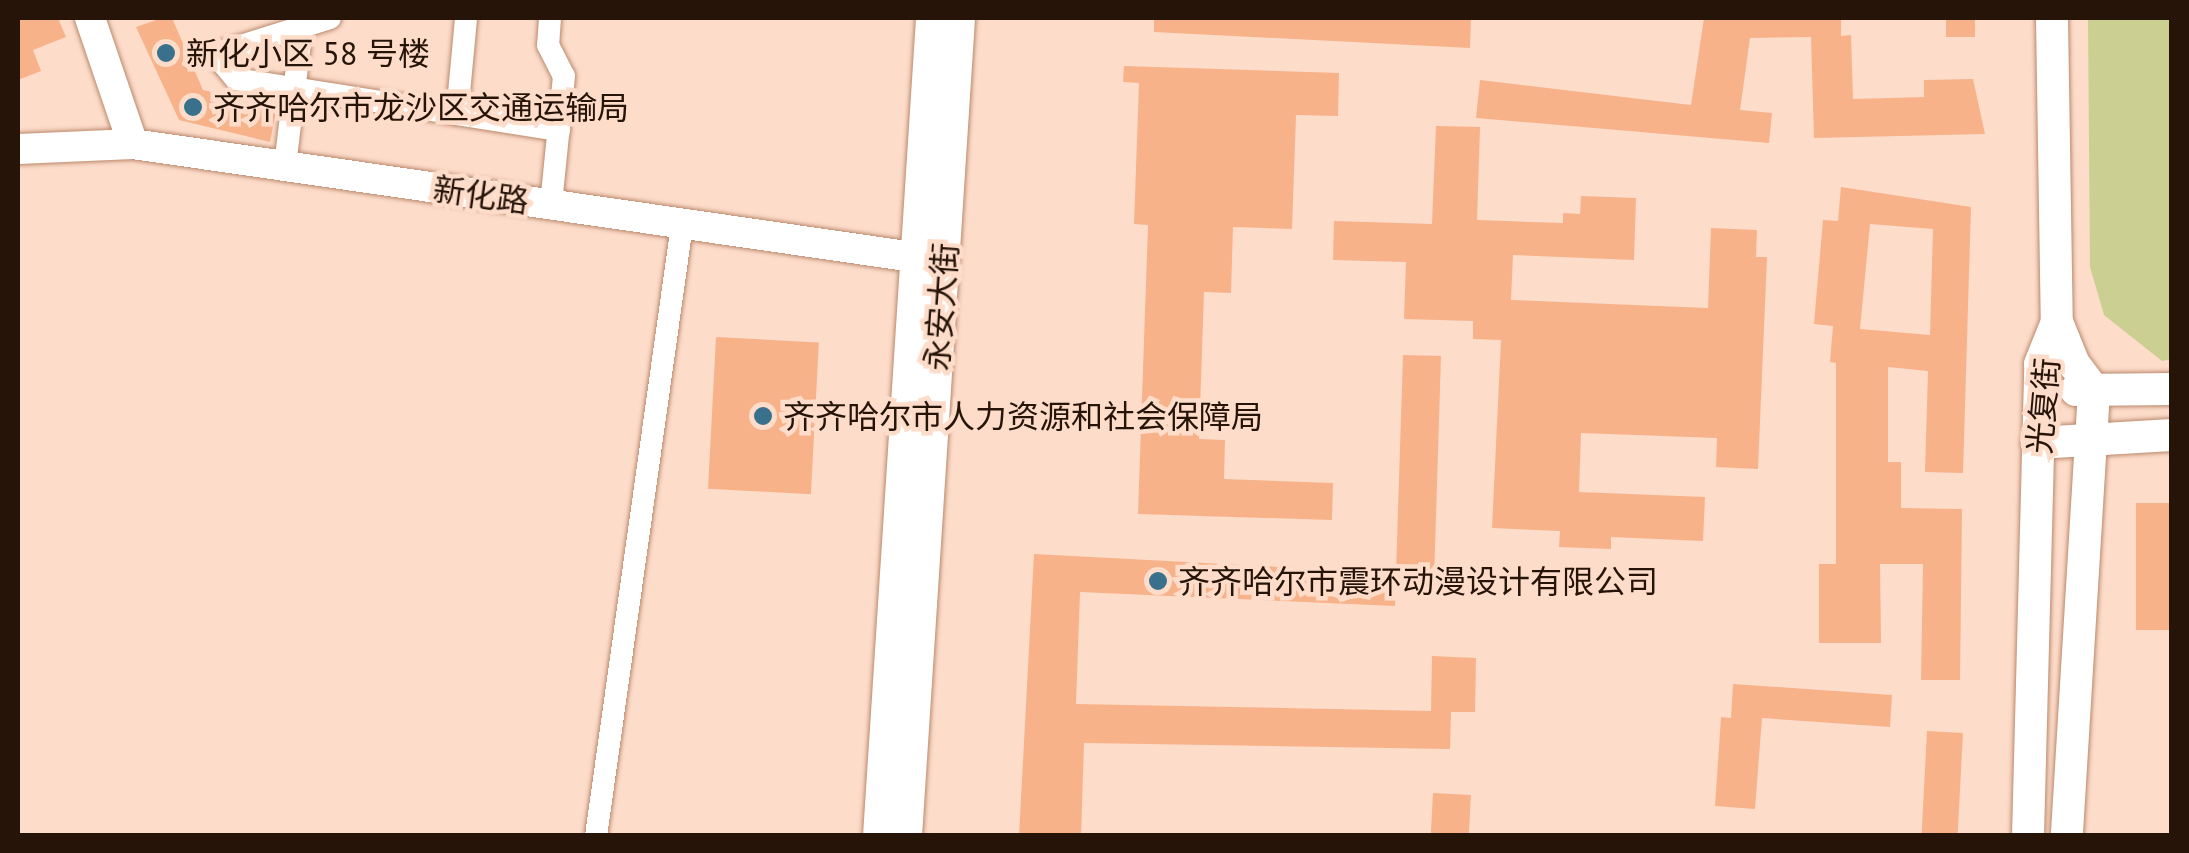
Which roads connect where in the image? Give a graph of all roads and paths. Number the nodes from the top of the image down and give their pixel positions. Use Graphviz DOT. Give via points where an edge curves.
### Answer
graph roads {
  1 [pos="90,18"];
  2 [pos="330,18"];
  3 [pos="466,18"];
  4 [pos="550,18"];
  5 [pos="932,18"];
  6 [pos="960,18"];
  7 [pos="2052,18"];
  8 [pos="302,26"];
  9 [pos="294,88"];
  10 [pos="456,114"];
  11 [pos="559,130"];
  12 [pos="134,144"];
  13 [pos="18,149"];
  14 [pos="284,166"];
  15 [pos="551,205"];
  16 [pos="682,224"];
  17 [pos="930,259"];
  18 [pos="2057,322"];
  19 [pos="2040,387"];
  20 [pos="2172,389"];
  21 [pos="2094,391"];
  22 [pos="2172,435"];
  23 [pos="2092,438"];
  24 [pos="2038,444"];
  25 [pos="596,836"];
  26 [pos="880,836"];
  27 [pos="906,836"];
  28 [pos="2028,836"];
  29 [pos="2067,836"];
  1 -- 12 [label="street"];
  2 -- 8 [label="street"];
  3 -- 10 [label="street"];
  4 -- 11 [label="street" via="548,45 564,76"];
  5 -- 17 [label="main road, 永安大街"];
  6 -- 17 [label="main road, 永安大街"];
  7 -- 18 [label="main road"];
  8 -- 9 [label="street"];
  8 -- 9 [label="street" via="216,54 236,79"];
  9 -- 10 [label="street"];
  9 -- 14 [label="street"];
  10 -- 11 [label="street"];
  11 -- 15 [label="street"];
  12 -- 13 [label="street, 新化路"];
  12 -- 14 [label="street, 新化路"];
  14 -- 15 [label="street, 新化路"];
  15 -- 16 [label="street, 新化路"];
  16 -- 17 [label="street, 新化路"];
  16 -- 25 [label="street"];
  17 -- 26 [label="main road, 永安大街"];
  17 -- 27 [label="main road, 永安大街"];
  18 -- 19 [label="main road, 光复街" via="2040,364"];
  18 -- 21 [label="main road, 光复街"];
  19 -- 21 [label="main road"];
  19 -- 24 [label="main road, 光复街"];
  20 -- 21 [label="main road"];
  21 -- 23 [label="main road, 光复街"];
  22 -- 23 [label="main road"];
  23 -- 24 [label="main road"];
  23 -- 29 [label="main road, 光复街"];
  24 -- 28 [label="main road, 光复街"];
}
